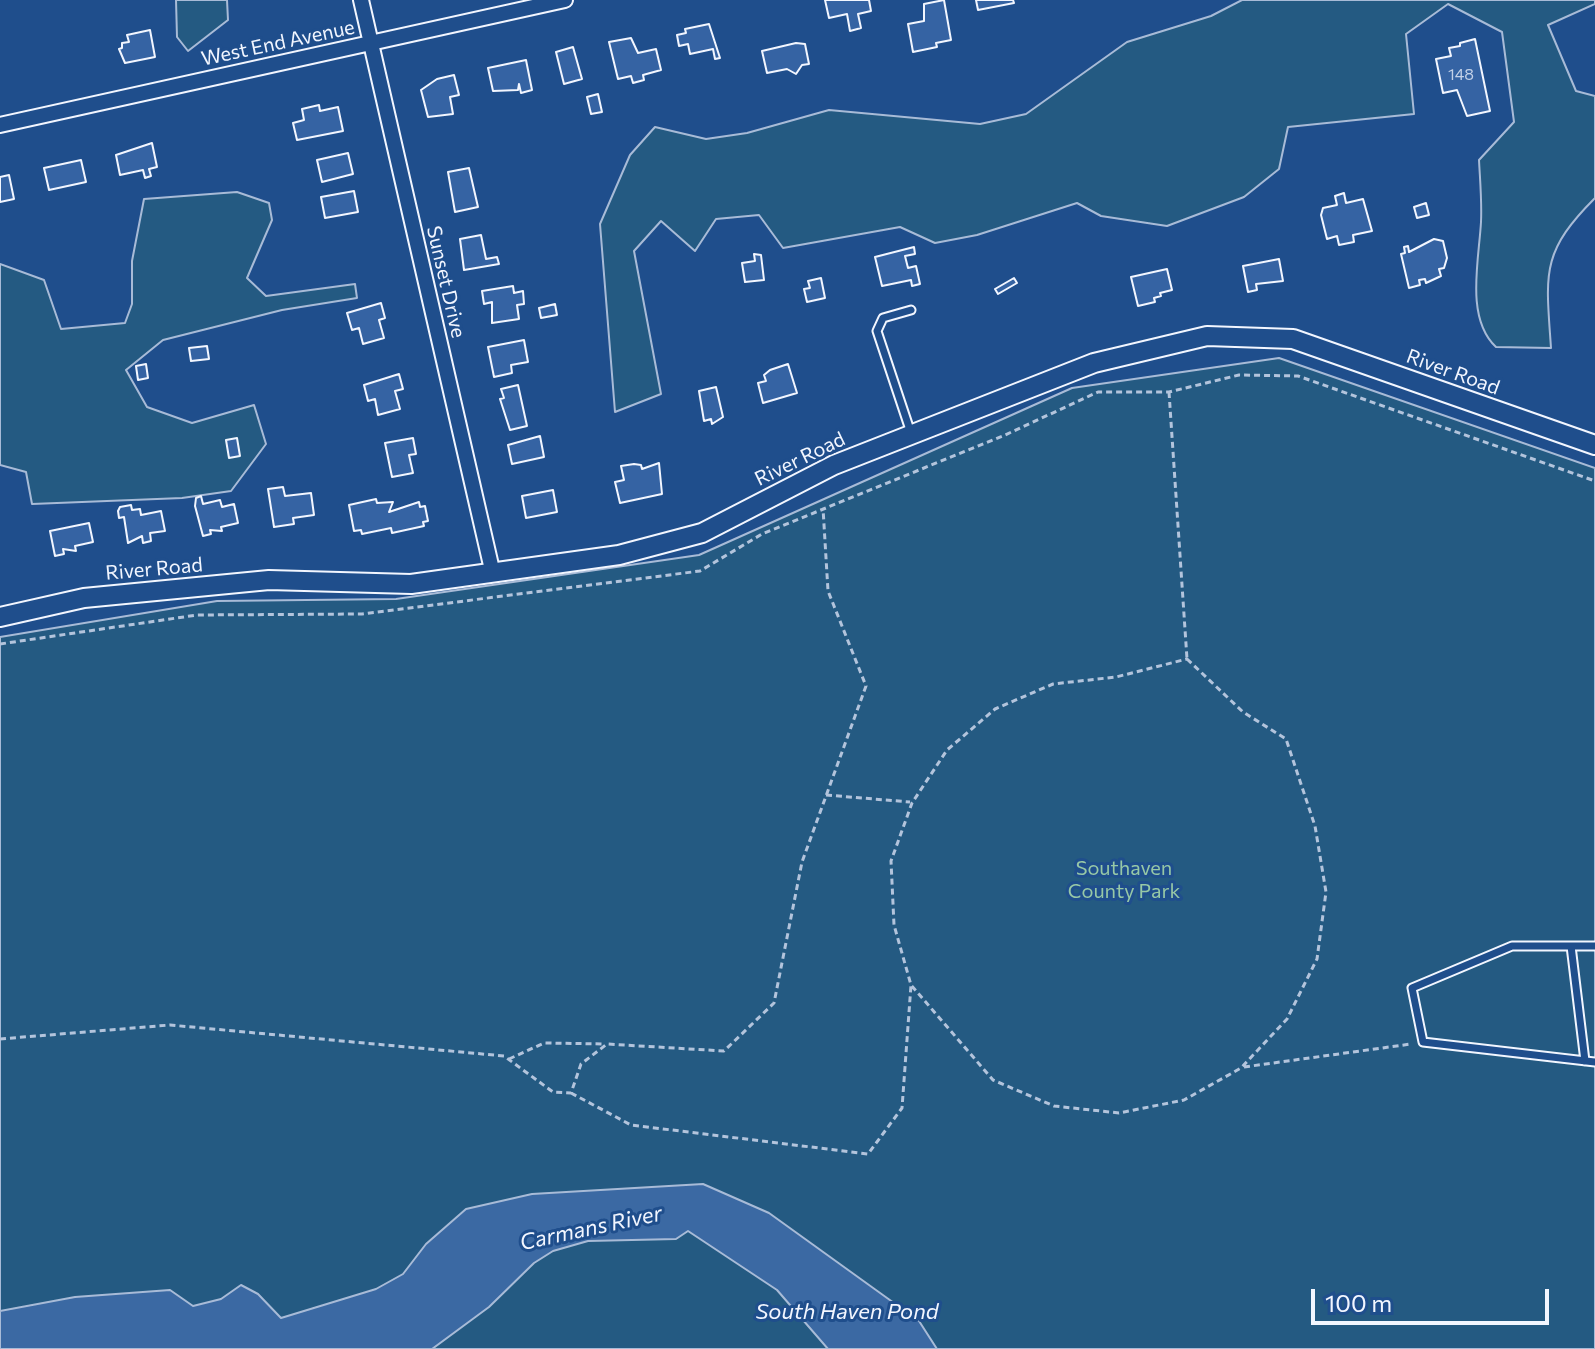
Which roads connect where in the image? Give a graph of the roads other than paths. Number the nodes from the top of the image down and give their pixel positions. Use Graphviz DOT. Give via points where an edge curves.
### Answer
graph roads {
  1 [pos="361,0"];
  2 [pos="565,0"];
  3 [pos="370,43"];
  4 [pos="0,125"];
  5 [pos="911,310"];
  6 [pos="911,433"];
  7 [pos="1595,445"];
  8 [pos="493,574"];
  9 [pos="0,617"];
  10 [pos="1571,946"];
  11 [pos="1595,946"];
  12 [pos="1585,1061"];
  13 [pos="1595,1062"];
  1 -- 3 [label="street, Sunset Drive"];
  2 -- 3 [label="street, West End Avenue"];
  3 -- 4 [label="street, West End Avenue"];
  3 -- 8 [label="street, Sunset Drive"];
  5 -- 6 [label="lane" via="883,318 877,331"];
  6 -- 7 [label="street, River Road" via="1094,363 1207,336 1293,339"];
  6 -- 8 [label="street, River Road" via="834,465 702,533 619,555"];
  8 -- 9 [label="street, River Road" via="411,584 269,580 84,598"];
  10 -- 11 [label="lane"];
  10 -- 12 [label="lane"];
  10 -- 12 [label="lane" via="1512,946 1412,988 1423,1042"];
  12 -- 13 [label="lane"];
}
